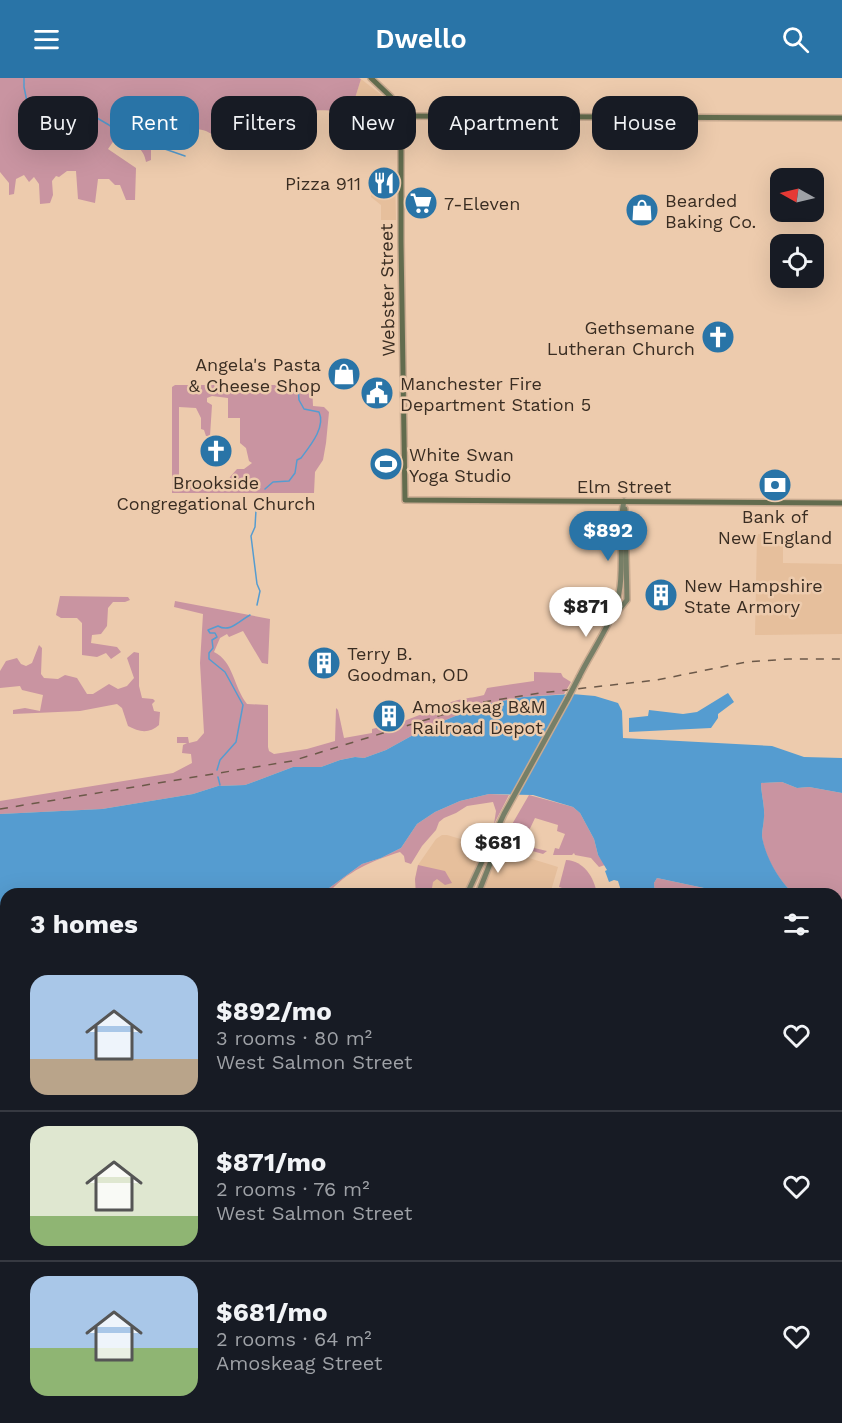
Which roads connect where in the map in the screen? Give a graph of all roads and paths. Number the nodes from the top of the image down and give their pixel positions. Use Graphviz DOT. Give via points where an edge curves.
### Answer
graph roads {
  1 [pos="371,78"];
  2 [pos="390,96"];
  3 [pos="416,116"];
  4 [pos="842,118"];
  5 [pos="401,150"];
  6 [pos="405,500"];
  7 [pos="624,501"];
  8 [pos="842,503"];
  9 [pos="498,846"];
  10 [pos="470,888"];
  11 [pos="480,888"];
  1 -- 2 [label="main road"];
  3 -- 4 [label="main road"];
  5 -- 6 [label="main road, Webster Street"];
  6 -- 7 [label="main road, Elm Street"];
  7 -- 8 [label="main road, Elm Street"];
  7 -- 10 [label="main road, bridge" via="619,595"];
  9 -- 11 [label="main road"];
}
